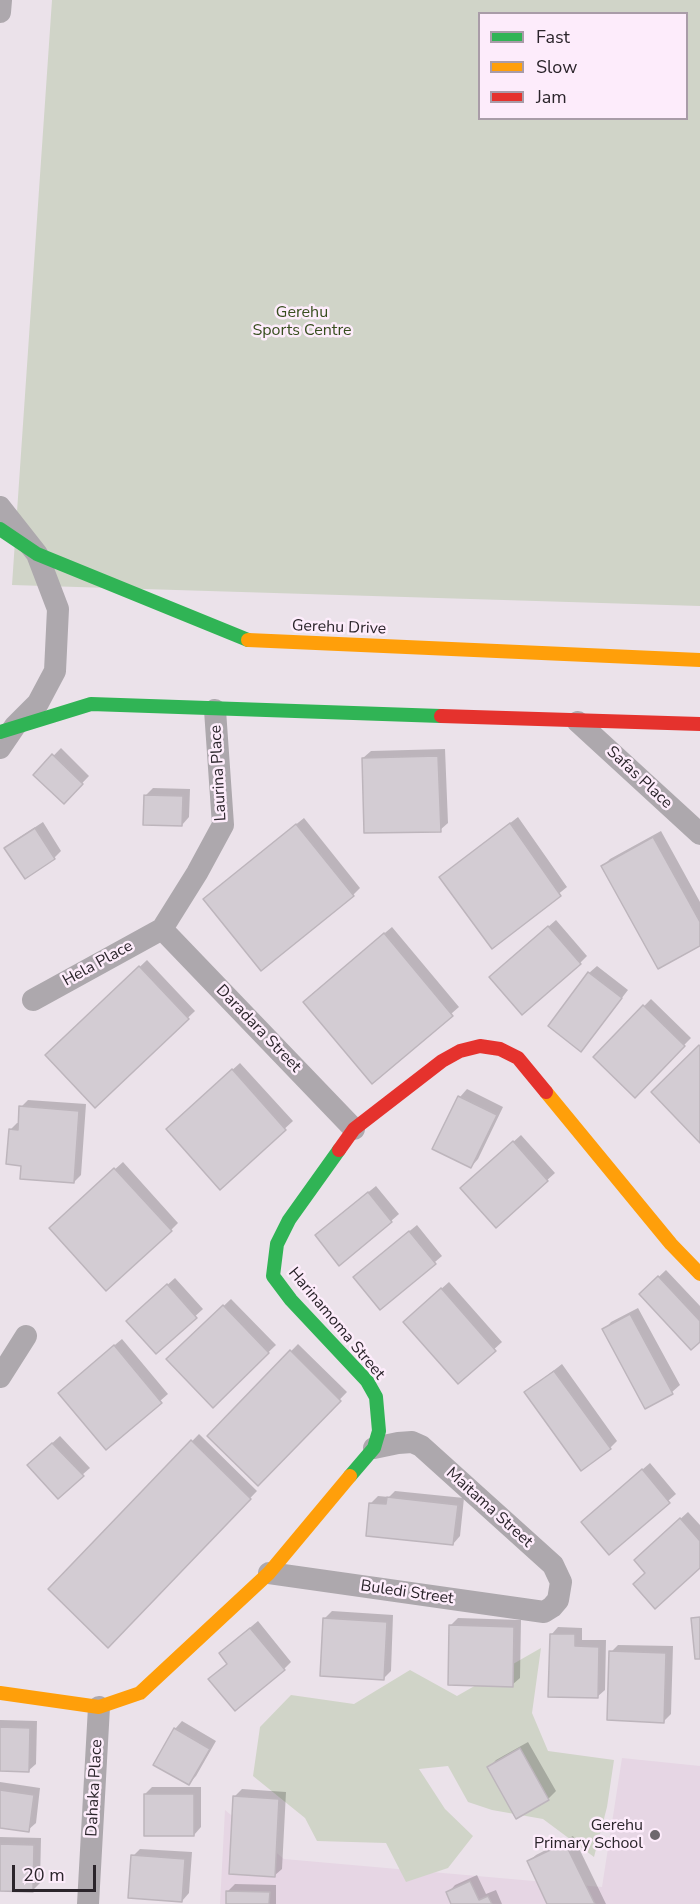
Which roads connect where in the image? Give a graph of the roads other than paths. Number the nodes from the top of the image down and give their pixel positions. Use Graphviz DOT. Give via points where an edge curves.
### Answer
graph roads {
  1 [pos="1,0"];
  2 [pos="0,12"];
  3 [pos="0,507"];
  4 [pos="0,529"];
  5 [pos="37,554"];
  6 [pos="700,660"];
  7 [pos="216,710"];
  8 [pos="578,722"];
  9 [pos="700,724"];
  10 [pos="7,729"];
  11 [pos="0,748"];
  12 [pos="700,834"];
  13 [pos="162,929"];
  14 [pos="33,1000"];
  15 [pos="354,1129"];
  16 [pos="700,1275"];
  17 [pos="26,1336"];
  18 [pos="0,1377"];
  19 [pos="374,1448"];
  20 [pos="269,1573"];
  21 [pos="544,1612"];
  22 [pos="0,1693"];
  23 [pos="99,1707"];
  24 [pos="88,1904"];
  1 -- 2 [label="street"];
  3 -- 5 [label="street"];
  4 -- 5 [label="street, Gerehu Drive"];
  5 -- 6 [label="street, Gerehu Drive" via="246,640"];
  5 -- 10 [label="street" via="58,609 55,671 38,703"];
  7 -- 8 [label="street"];
  7 -- 10 [label="street" via="92,704"];
  7 -- 13 [label="street, Laurina Place" via="223,825"];
  8 -- 9 [label="street"];
  8 -- 12 [label="street, Safas Place"];
  10 -- 11 [label="street"];
  13 -- 14 [label="street, Hela Place"];
  13 -- 15 [label="street, Daradara Street"];
  15 -- 16 [label="street, Harinamoma Street" via="460,1051 480,1046 500,1048 519,1058"];
  15 -- 19 [label="street, Harinamoma Street" via="289,1220 277,1244 273,1276 367,1381 376,1397 379,1431"];
  17 -- 18 [label="street"];
  19 -- 20 [label="street"];
  19 -- 21 [label="street, Maitama Street" via="412,1442 421,1446 553,1565 561,1582 560,1591 558,1600"];
  20 -- 21 [label="street, Buledi Street"];
  20 -- 23 [label="street" via="140,1693"];
  22 -- 23 [label="street"];
  23 -- 24 [label="street, Dahaka Place"];
}
